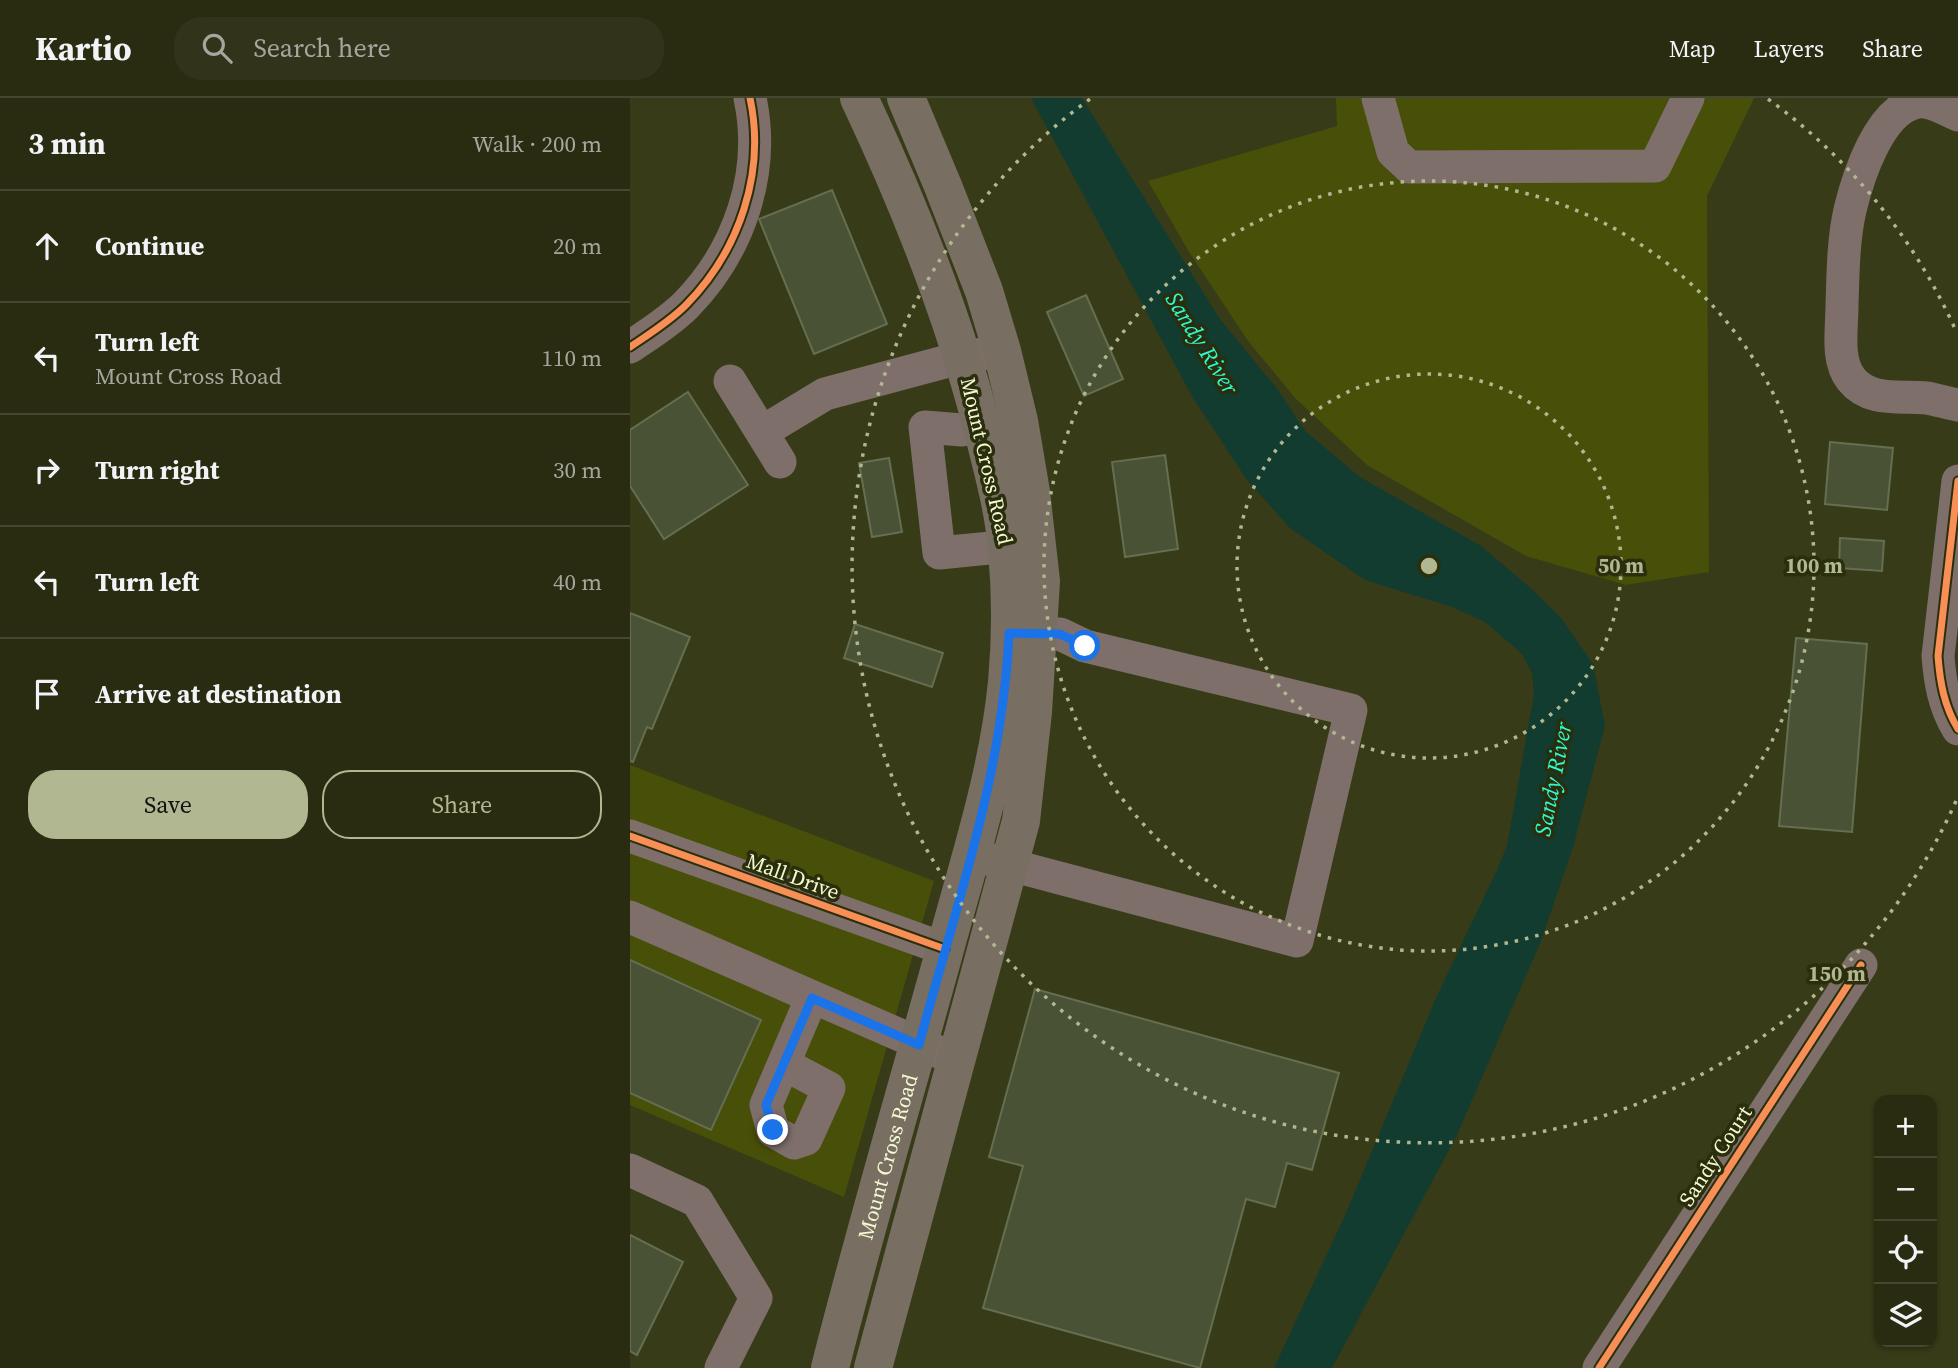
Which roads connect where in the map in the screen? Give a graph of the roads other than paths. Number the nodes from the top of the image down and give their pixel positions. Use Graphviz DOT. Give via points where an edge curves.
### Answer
graph roads {
  1 [pos="750,98"];
  2 [pos="859,98"];
  3 [pos="906,98"];
  4 [pos="1378,98"];
  5 [pos="1688,98"];
  6 [pos="1958,115"];
  7 [pos="630,347"];
  8 [pos="1002,351"];
  9 [pos="963,357"];
  10 [pos="730,382"];
  11 [pos="1958,405"];
  12 [pos="1019,421"];
  13 [pos="982,424"];
  14 [pos="762,432"];
  15 [pos="780,461"];
  16 [pos="1958,481"];
  17 [pos="1022,545"];
  18 [pos="1024,633"];
  19 [pos="1958,729"];
  20 [pos="630,836"];
  21 [pos="972,854"];
  22 [pos="1009,864"];
  23 [pos="630,917"];
  24 [pos="945,949"];
  25 [pos="1861,965"];
  26 [pos="812,998"];
  27 [pos="919,1045"];
  28 [pos="957,1060"];
  29 [pos="784,1063"];
  30 [pos="630,1170"];
  31 [pos="721,1368"];
  32 [pos="830,1368"];
  33 [pos="873,1368"];
  34 [pos="1599,1368"];
  1 -- 7 [label="street" via="756,131 754,168 732,240 687,304"];
  2 -- 9 [label="main road, Mount Cross Road" via="895,174"];
  3 -- 8 [label="main road, Mount Cross Road" via="979,279"];
  4 -- 5 [label="street" via="1393,152 1409,167 1423,167 1655,166"];
  6 -- 11 [label="street" via="1927,101 1916,102 1893,115 1877,139 1849,213 1841,350 1851,379 1864,390"];
  8 -- 9 [label="street"];
  8 -- 12 [label="main road, Mount Cross Road"];
  9 -- 13 [label="main road, Mount Cross Road"];
  9 -- 14 [label="street" via="825,394"];
  10 -- 14 [label="street"];
  12 -- 13 [label="street"];
  12 -- 17 [label="main road, Mount Cross Road" via="1031,492"];
  13 -- 17 [label="main road, Mount Cross Road" via="997,488"];
  13 -- 17 [label="street" via="962,430 925,427 939,553"];
  14 -- 15 [label="street"];
  16 -- 19 [label="street" via="1938,656 1944,700"];
  17 -- 18 [label="main road, Mount Cross Road" via="1041,581"];
  18 -- 21 [label="main road, Mount Cross Road" via="1007,683"];
  18 -- 22 [label="main road, Mount Cross Road" via="1033,712 1021,821"];
  18 -- 22 [label="street" via="1060,634 1085,646 1351,710 1297,941"];
  20 -- 24 [label="street, Mall Drive"];
  21 -- 22 [label="street"];
  21 -- 24 [label="main road, Mount Cross Road"];
  22 -- 28 [label="main road, Mount Cross Road"];
  23 -- 26 [label="street"];
  24 -- 27 [label="main road, Mount Cross Road"];
  25 -- 34 [label="street, Sandy Court"];
  26 -- 27 [label="street"];
  26 -- 29 [label="street"];
  27 -- 28 [label="street"];
  27 -- 32 [label="main road, Mount Cross Road"];
  28 -- 33 [label="main road, Mount Cross Road"];
  30 -- 31 [label="street" via="697,1201 756,1298"];
}
